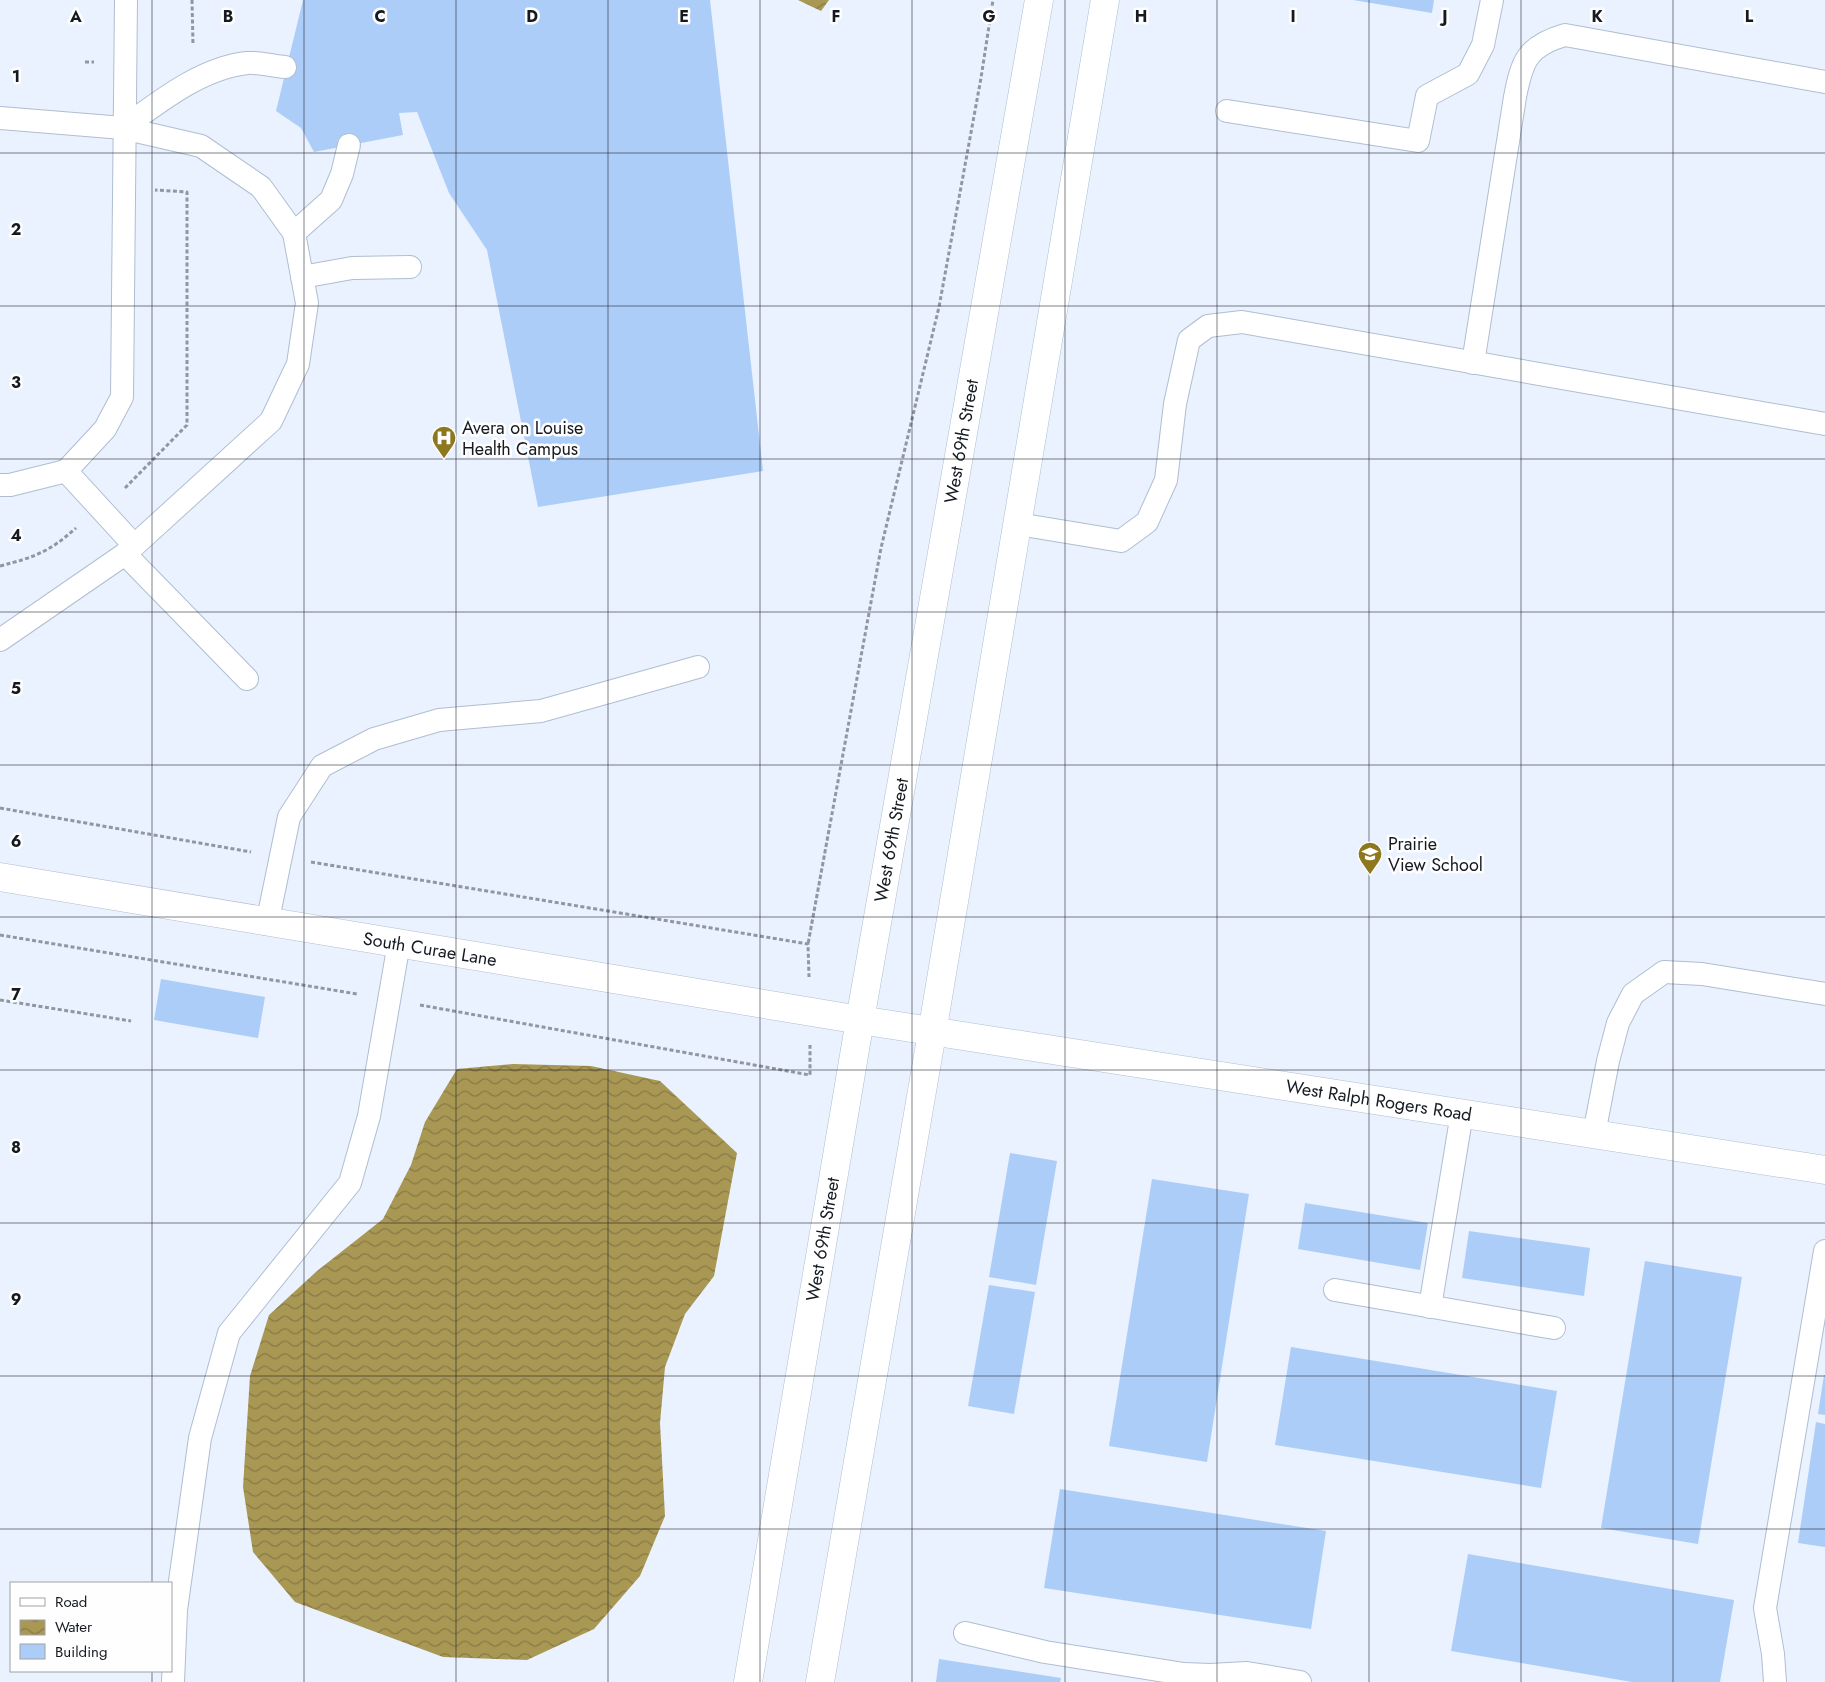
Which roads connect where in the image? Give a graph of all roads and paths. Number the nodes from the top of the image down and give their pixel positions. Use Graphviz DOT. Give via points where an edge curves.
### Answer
graph roads {
  1 [pos="126,0"];
  2 [pos="192,0"];
  3 [pos="993,0"];
  4 [pos="1039,0"];
  5 [pos="1105,0"];
  6 [pos="1492,0"];
  7 [pos="193,47"];
  8 [pos="286,67"];
  9 [pos="1825,82"];
  10 [pos="1227,111"];
  11 [pos="0,118"];
  12 [pos="123,128"];
  13 [pos="349,146"];
  14 [pos="294,233"];
  15 [pos="410,267"];
  16 [pos="302,277"];
  17 [pos="1473,363"];
  18 [pos="1825,424"];
  19 [pos="66,472"];
  20 [pos="0,485"];
  21 [pos="1018,524"];
  22 [pos="129,549"];
  23 [pos="0,640"];
  24 [pos="698,667"];
  25 [pos="247,679"];
  26 [pos="0,808"];
  27 [pos="829,830"];
  28 [pos="281,857"];
  29 [pos="0,876"];
  30 [pos="267,924"];
  31 [pos="399,942"];
  32 [pos="808,944"];
  33 [pos="1825,994"];
  34 [pos="0,1000"];
  35 [pos="810,1012"];
  36 [pos="860,1020"];
  37 [pos="131,1021"];
  38 [pos="932,1033"];
  39 [pos="810,1075"];
  40 [pos="1462,1113"];
  41 [pos="1594,1134"];
  42 [pos="1825,1170"];
  43 [pos="1825,1251"];
  44 [pos="1335,1290"];
  45 [pos="1430,1306"];
  46 [pos="1554,1328"];
  47 [pos="965,1633"];
  48 [pos="173,1682"];
  49 [pos="748,1682"];
  50 [pos="820,1682"];
  51 [pos="1300,1682"];
  52 [pos="1775,1682"];
  1 -- 12 [label="lane"];
  2 -- 7 [label="path"];
  3 -- 32 [label="path" via="939,307 880,548"];
  4 -- 36 [label="main road, West 69th Street"];
  5 -- 21 [label="main road"];
  6 -- 10 [label="lane" via="1483,45 1468,74 1427,96 1418,141"];
  8 -- 12 [label="lane" via="247,63 207,74 158,102"];
  9 -- 17 [label="lane" via="1564,35 1547,40 1531,51 1520,70"];
  11 -- 12 [label="lane"];
  12 -- 14 [label="lane" via="201,146 260,187"];
  12 -- 19 [label="lane" via="122,397 105,429"];
  13 -- 14 [label="lane" via="331,200"];
  14 -- 16 [label="lane"];
  15 -- 16 [label="lane" via="352,268"];
  16 -- 22 [label="lane" via="308,303 298,364 271,421"];
  17 -- 18 [label="lane"];
  17 -- 21 [label="lane" via="1242,322 1208,326 1189,340 1175,404 1166,480 1147,522 1121,541"];
  19 -- 20 [label="lane"];
  19 -- 22 [label="lane"];
  21 -- 38 [label="main road"];
  22 -- 23 [label="lane"];
  22 -- 25 [label="lane"];
  24 -- 28 [label="lane" via="541,711 439,720 374,739 322,766 289,817"];
  26 -- 28 [label="path"];
  27 -- 32 [label="path"];
  28 -- 30 [label="lane"];
  28 -- 32 [label="path"];
  29 -- 30 [label="main road, South Curae Lane"];
  30 -- 31 [label="main road, South Curae Lane"];
  31 -- 35 [label="main road, South Curae Lane"];
  31 -- 48 [label="lane" via="370,1116 350,1183 229,1333 200,1438 176,1610"];
  32 -- 35 [label="path"];
  33 -- 41 [label="lane" via="1702,974 1664,972 1633,994 1618,1023"];
  34 -- 37 [label="path"];
  35 -- 36 [label="main road, South Curae Lane"];
  35 -- 39 [label="path"];
  36 -- 38 [label="main road, West Ralph Rogers Road"];
  36 -- 49 [label="main road, West 69th Street"];
  38 -- 40 [label="main road, West Ralph Rogers Road"];
  38 -- 50 [label="main road"];
  40 -- 41 [label="main road, West Ralph Rogers Road"];
  40 -- 45 [label="lane"];
  41 -- 42 [label="main road, West Ralph Rogers Road"];
  43 -- 52 [label="lane" via="1765,1608"];
  44 -- 45 [label="lane"];
  45 -- 46 [label="lane"];
  47 -- 51 [label="lane" via="1045,1652 1184,1674 1247,1673"];
}
